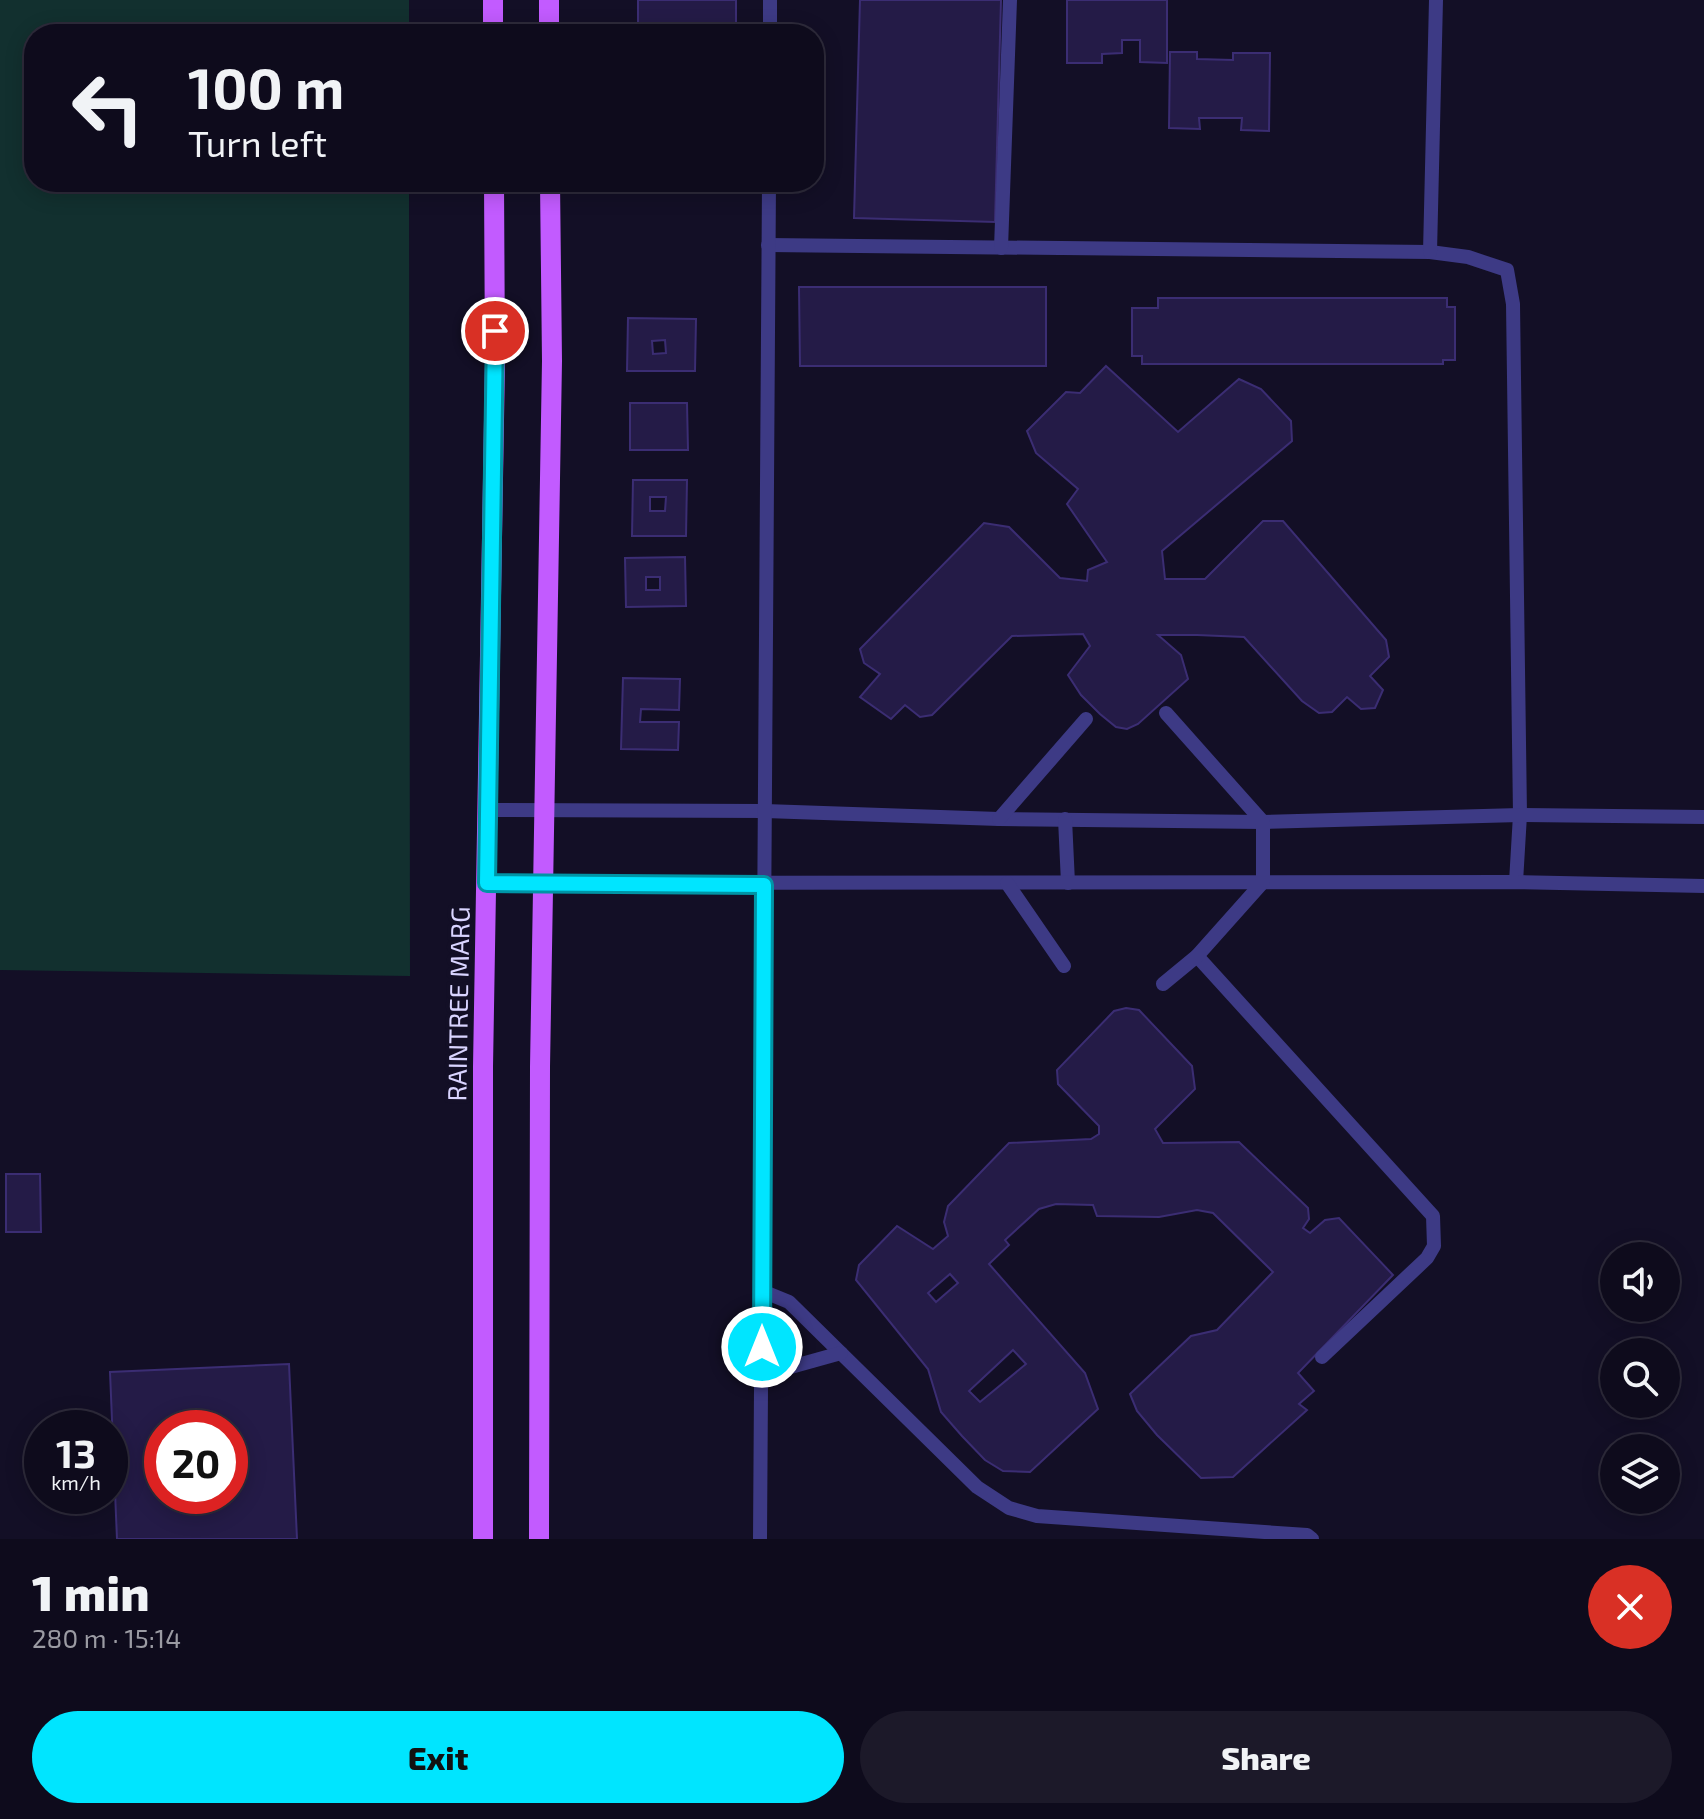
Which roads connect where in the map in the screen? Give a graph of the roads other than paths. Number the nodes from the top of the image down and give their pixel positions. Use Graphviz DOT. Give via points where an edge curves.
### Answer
graph roads {
  1 [pos="493,0"];
  2 [pos="549,0"];
  3 [pos="770,0"];
  4 [pos="1010,0"];
  5 [pos="1436,0"];
  6 [pos="493,24"];
  7 [pos="549,24"];
  8 [pos="770,24"];
  9 [pos="494,192"];
  10 [pos="550,192"];
  11 [pos="769,192"];
  12 [pos="768,245"];
  13 [pos="1001,248"];
  14 [pos="1430,252"];
  15 [pos="1166,713"];
  16 [pos="1086,719"];
  17 [pos="487,810"];
  18 [pos="544,810"];
  19 [pos="765,811"];
  20 [pos="1520,815"];
  21 [pos="1704,817"];
  22 [pos="999,819"];
  23 [pos="1065,819"];
  24 [pos="1263,822"];
  25 [pos="1263,882"];
  26 [pos="1516,882"];
  27 [pos="487,883"];
  28 [pos="543,883"];
  29 [pos="1007,883"];
  30 [pos="1068,883"];
  31 [pos="764,885"];
  32 [pos="1704,886"];
  33 [pos="1197,956"];
  34 [pos="1064,966"];
  35 [pos="1163,984"];
  36 [pos="762,1291"];
  37 [pos="841,1353"];
  38 [pos="1322,1357"];
  39 [pos="762,1375"];
  40 [pos="1205,1533"];
  41 [pos="1309,1538"];
  42 [pos="483,1539"];
  43 [pos="539,1539"];
  44 [pos="760,1539"];
  1 -- 6 [label="main road"];
  2 -- 7 [label="main road"];
  3 -- 8 [label="lane"];
  4 -- 13 [label="lane"];
  5 -- 14 [label="lane"];
  9 -- 17 [label="main road, RAINTREE MARG"];
  10 -- 18 [label="main road"];
  11 -- 12 [label="lane"];
  12 -- 13 [label="lane"];
  12 -- 19 [label="lane"];
  13 -- 14 [label="lane"];
  14 -- 20 [label="lane" via="1507,270 1513,304"];
  15 -- 24 [label="lane"];
  16 -- 22 [label="lane"];
  17 -- 18 [label="lane"];
  17 -- 27 [label="main road, RAINTREE MARG"];
  18 -- 19 [label="lane"];
  18 -- 28 [label="main road"];
  19 -- 22 [label="lane"];
  19 -- 31 [label="lane"];
  20 -- 21 [label="lane"];
  20 -- 24 [label="lane"];
  20 -- 26 [label="lane"];
  22 -- 23 [label="lane"];
  23 -- 24 [label="lane"];
  23 -- 30 [label="lane"];
  24 -- 25 [label="lane"];
  25 -- 26 [label="lane"];
  25 -- 30 [label="lane"];
  25 -- 33 [label="lane"];
  26 -- 32 [label="lane"];
  27 -- 28 [label="lane"];
  27 -- 42 [label="main road, RAINTREE MARG"];
  28 -- 31 [label="lane"];
  28 -- 43 [label="main road"];
  29 -- 30 [label="lane"];
  29 -- 31 [label="lane"];
  29 -- 34 [label="lane"];
  31 -- 36 [label="lane"];
  33 -- 35 [label="lane"];
  33 -- 38 [label="lane" via="1433,1216 1434,1246 1427,1258"];
  36 -- 37 [label="lane" via="789,1302"];
  36 -- 39 [label="lane"];
  37 -- 39 [label="lane"];
  37 -- 40 [label="lane" via="977,1487 1009,1508 1037,1516"];
  39 -- 44 [label="lane"];
  40 -- 41 [label="lane"];
}
